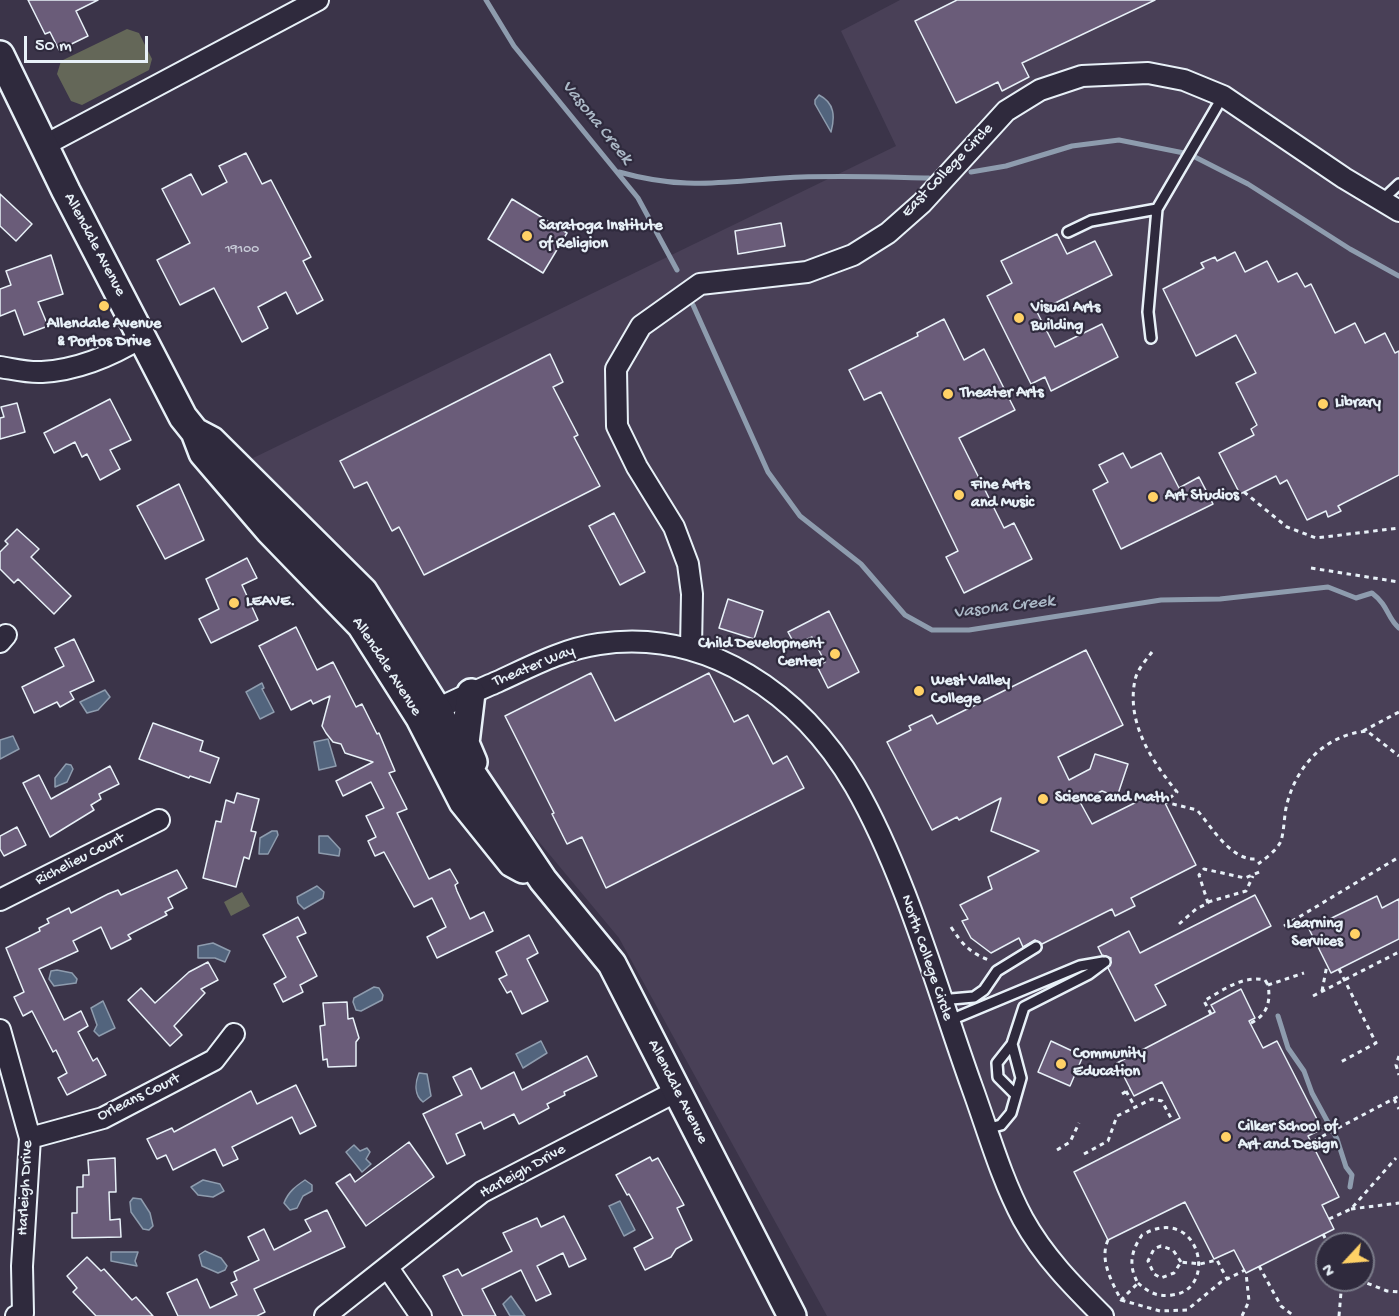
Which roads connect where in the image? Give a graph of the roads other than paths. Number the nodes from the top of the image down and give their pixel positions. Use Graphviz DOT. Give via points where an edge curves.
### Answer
graph roads {
  1 [pos="318,0"];
  2 [pos="0,55"];
  3 [pos="1223,96"];
  4 [pos="43,146"];
  5 [pos="1399,184"];
  6 [pos="1381,201"];
  7 [pos="1157,209"];
  8 [pos="1399,211"];
  9 [pos="1068,232"];
  10 [pos="142,337"];
  11 [pos="1151,338"];
  12 [pos="0,367"];
  13 [pos="691,648"];
  14 [pos="471,693"];
  15 [pos="428,714"];
  16 [pos="488,796"];
  17 [pos="159,820"];
  18 [pos="543,880"];
  19 [pos="0,900"];
  20 [pos="1036,947"];
  21 [pos="940,1000"];
  22 [pos="948,1021"];
  23 [pos="0,1030"];
  24 [pos="234,1034"];
  25 [pos="1011,1044"];
  26 [pos="677,1091"];
  27 [pos="1016,1095"];
  28 [pos="986,1129"];
  29 [pos="30,1138"];
  30 [pos="388,1268"];
  31 [pos="1109,1313"];
  32 [pos="21,1315"];
  33 [pos="325,1316"];
  34 [pos="421,1316"];
  35 [pos="792,1316"];
  1 -- 4 [label="street"];
  2 -- 4 [label="street, Allendale Avenue"];
  3 -- 6 [label="street, East College Circle"];
  3 -- 7 [label="lane"];
  3 -- 13 [label="street, East College Circle" via="1184,80 1148,73 1082,76 1040,90 1006,111 922,203 888,233 853,255 807,272 700,284 641,326 616,369 617,426 684,552 692,594"];
  4 -- 10 [label="street, Allendale Avenue"];
  5 -- 6 [label="lane"];
  6 -- 8 [label="street, East College Circle"];
  7 -- 9 [label="lane" via="1091,220"];
  7 -- 11 [label="lane" via="1148,312"];
  10 -- 12 [label="street" via="71,368 39,372"];
  10 -- 15 [label="street, Allendale Avenue" via="183,417 195,432 202,453 269,530 361,625"];
  13 -- 14 [label="street, Theater Way" via="629,642 584,647"];
  13 -- 21 [label="street, North College Circle" via="765,685 799,715 854,784 878,831"];
  14 -- 15 [label="street, Theater Way"];
  14 -- 16 [label="street" via="465,743"];
  15 -- 16 [label="street, Allendale Avenue"];
  15 -- 18 [label="street, Allendale Avenue" via="463,802 512,863"];
  16 -- 18 [label="street, Allendale Avenue"];
  17 -- 19 [label="street, Richelieu Court"];
  18 -- 26 [label="street, Allendale Avenue" via="612,964"];
  20 -- 21 [label="lane" via="1001,968 974,997"];
  21 -- 22 [label="street, North College Circle"];
  22 -- 25 [label="lane" via="1080,966 1105,962 1024,1007"];
  22 -- 28 [label="street, North College Circle"];
  23 -- 29 [label="street, Harleigh Drive"];
  24 -- 29 [label="street, Orleans Court" via="214,1060 103,1118"];
  25 -- 27 [label="lane" via="1021,1078"];
  25 -- 27 [label="lane" via="997,1063 998,1077"];
  26 -- 30 [label="street, Harleigh Drive" via="482,1192"];
  26 -- 35 [label="street, Allendale Avenue"];
  27 -- 28 [label="lane" via="1011,1113 1001,1125"];
  28 -- 31 [label="street, North College Circle" via="1019,1210 1039,1246"];
  29 -- 32 [label="street, Harleigh Drive"];
  30 -- 33 [label="street, Harleigh Drive"];
  30 -- 34 [label="street"];
}
